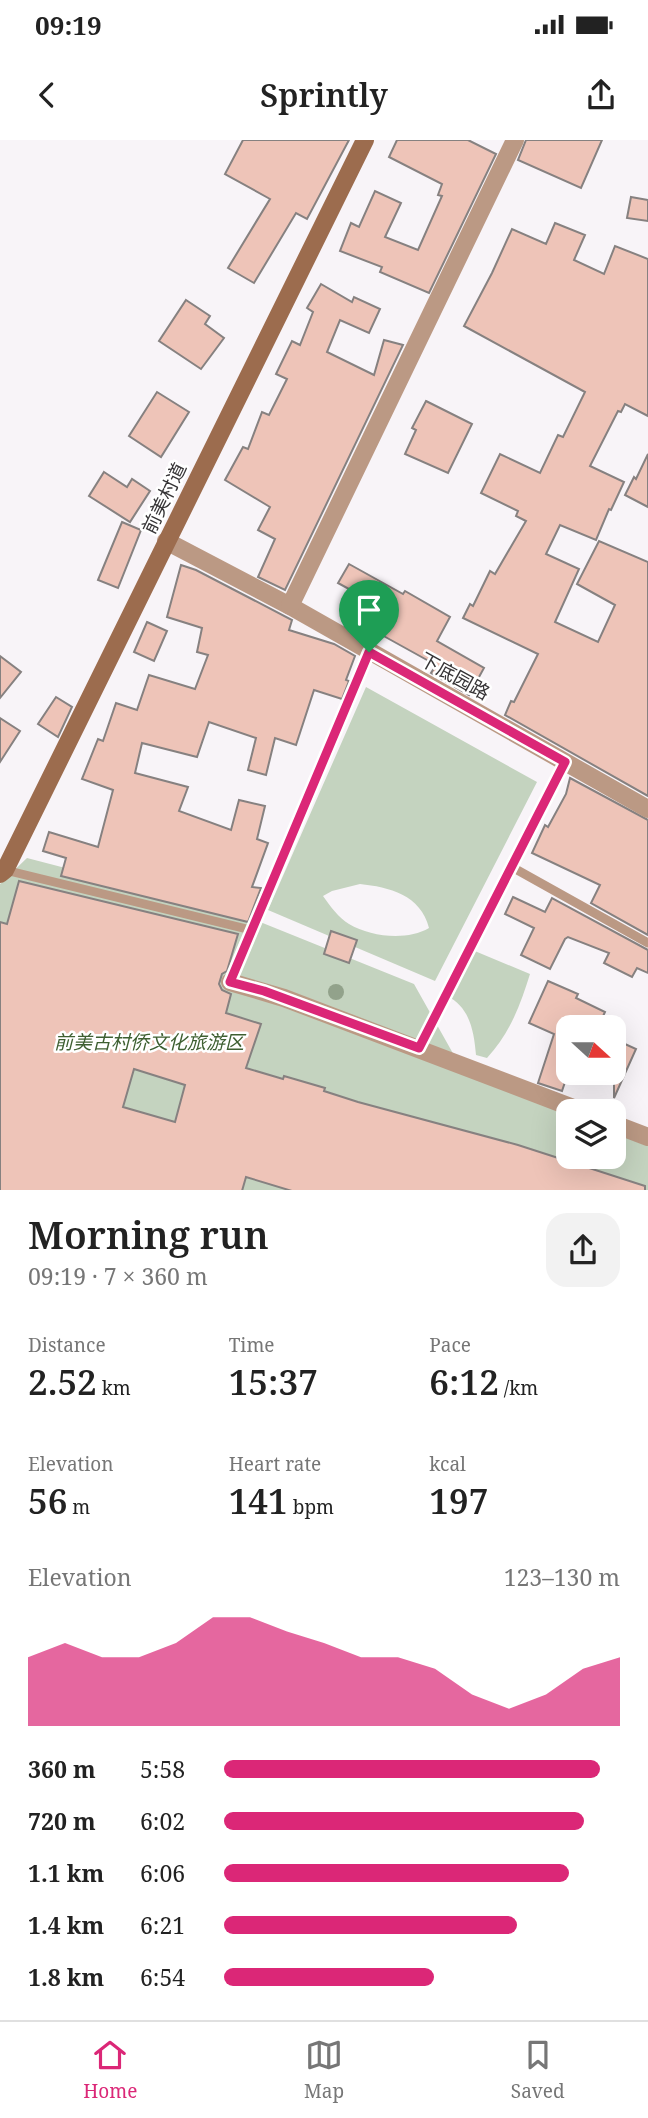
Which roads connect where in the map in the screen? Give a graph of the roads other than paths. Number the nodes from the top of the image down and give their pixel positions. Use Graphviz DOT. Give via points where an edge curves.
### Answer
graph roads {
  1 [pos="365,140"];
  2 [pos="516,140"];
  3 [pos="166,541"];
  4 [pos="290,607"];
  5 [pos="369,652"];
  6 [pos="565,762"];
  7 [pos="648,809"];
  8 [pos="510,866"];
  9 [pos="2,872"];
  10 [pos="251,930"];
  11 [pos="648,943"];
  12 [pos="230,982"];
  13 [pos="419,1048"];
  14 [pos="556,1101"];
  15 [pos="626,1129"];
  16 [pos="648,1138"];
  1 -- 3 [label="street, 前美村道"];
  2 -- 4 [label="street"];
  3 -- 4 [label="street, 下底园路"];
  3 -- 9 [label="street, 前美村道"];
  4 -- 5 [label="street, 下底园路"];
  5 -- 6 [label="street, 下底园路"];
  5 -- 10 [label="lane"];
  6 -- 7 [label="street, 下底园路"];
  6 -- 8 [label="lane"];
  8 -- 11 [label="lane"];
  8 -- 13 [label="lane"];
  9 -- 10 [label="lane"];
  10 -- 12 [label="lane"];
  12 -- 13 [label="street"];
  13 -- 14 [label="street"];
  15 -- 16 [label="street"];
}
